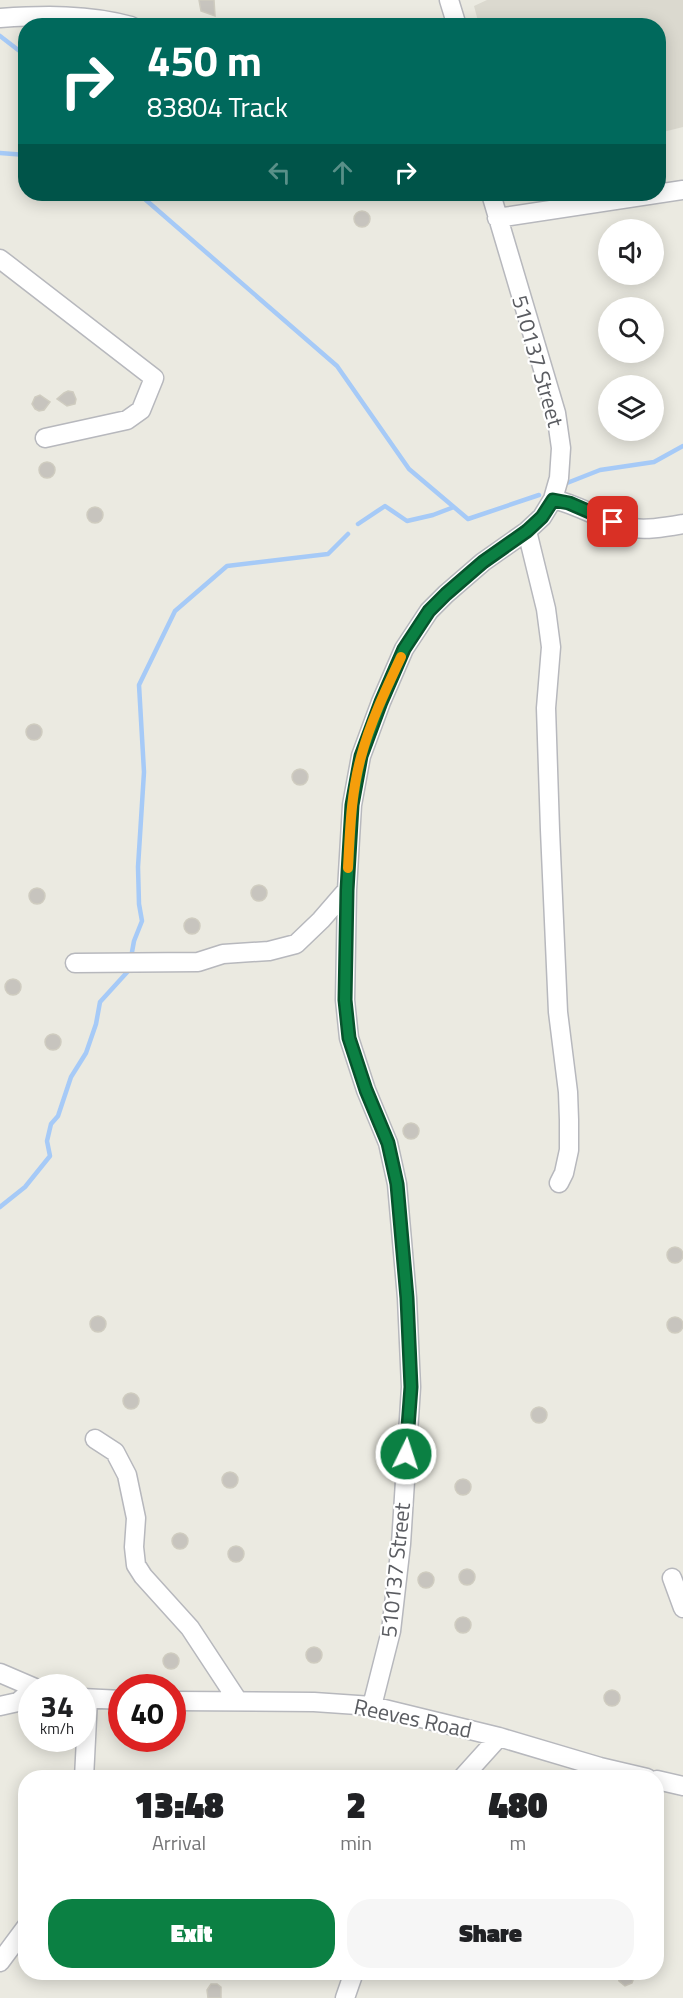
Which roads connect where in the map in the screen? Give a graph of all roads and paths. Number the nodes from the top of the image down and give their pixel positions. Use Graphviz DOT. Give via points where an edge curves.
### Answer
graph roads {
  1 [pos="449,0"];
  2 [pos="0,18"];
  3 [pos="89,18"];
  4 [pos="455,18"];
  5 [pos="683,190"];
  6 [pos="666,193"];
  7 [pos="493,201"];
  8 [pos="610,201"];
  9 [pos="497,218"];
  10 [pos="0,259"];
  11 [pos="45,438"];
  12 [pos="553,500"];
  13 [pos="683,524"];
  14 [pos="527,531"];
  15 [pos="347,890"];
  16 [pos="75,963"];
  17 [pos="559,1183"];
  18 [pos="95,1439"];
  19 [pos="672,1578"];
  20 [pos="683,1608"];
  21 [pos="0,1673"];
  22 [pos="18,1681"];
  23 [pos="186,1701"];
  24 [pos="238,1701"];
  25 [pos="18,1702"];
  26 [pos="0,1706"];
  27 [pos="372,1706"];
  28 [pos="499,1737"];
  29 [pos="84,1752"];
  30 [pos="84,1770"];
  31 [pos="469,1770"];
  32 [pos="594,1770"];
  33 [pos="664,1782"];
  34 [pos="683,1786"];
  35 [pos="18,1936"];
  36 [pos="3,1954"];
  37 [pos="351,1980"];
  38 [pos="345,1998"];
  1 -- 4 [label="street"];
  2 -- 3 [label="street"];
  5 -- 6 [label="street"];
  7 -- 9 [label="street, 510137 Street"];
  8 -- 9 [label="street"];
  9 -- 12 [label="street, 510137 Street" via="556,413 561,448"];
  10 -- 11 [label="street" via="154,378 141,410 127,420"];
  12 -- 13 [label="street" via="630,528"];
  12 -- 14 [label="street, 510137 Street"];
  14 -- 15 [label="street, 510137 Street" via="446,594 429,611 404,649 361,756 352,805"];
  14 -- 17 [label="street" via="551,647 546,708 549,819 558,1012 569,1120 569,1150"];
  15 -- 16 [label="street" via="296,944 269,951 223,954 198,962"];
  15 -- 27 [label="street, 510137 Street" via="345,1000 349,1038 388,1143 397,1184 411,1387 392,1620"];
  18 -- 24 [label="street" via="115,1452 127,1475 136,1518 136,1565 190,1628"];
  19 -- 20 [label="street"];
  21 -- 22 [label="street"];
  23 -- 24 [label="street, Reeves Road"];
  24 -- 27 [label="street, Reeves Road"];
  25 -- 26 [label="street"];
  27 -- 28 [label="street, Reeves Road"];
  28 -- 31 [label="street"];
  28 -- 32 [label="street, Reeves Road"];
  29 -- 30 [label="street"];
  33 -- 34 [label="street"];
  35 -- 36 [label="street"];
  37 -- 38 [label="street"];
}
